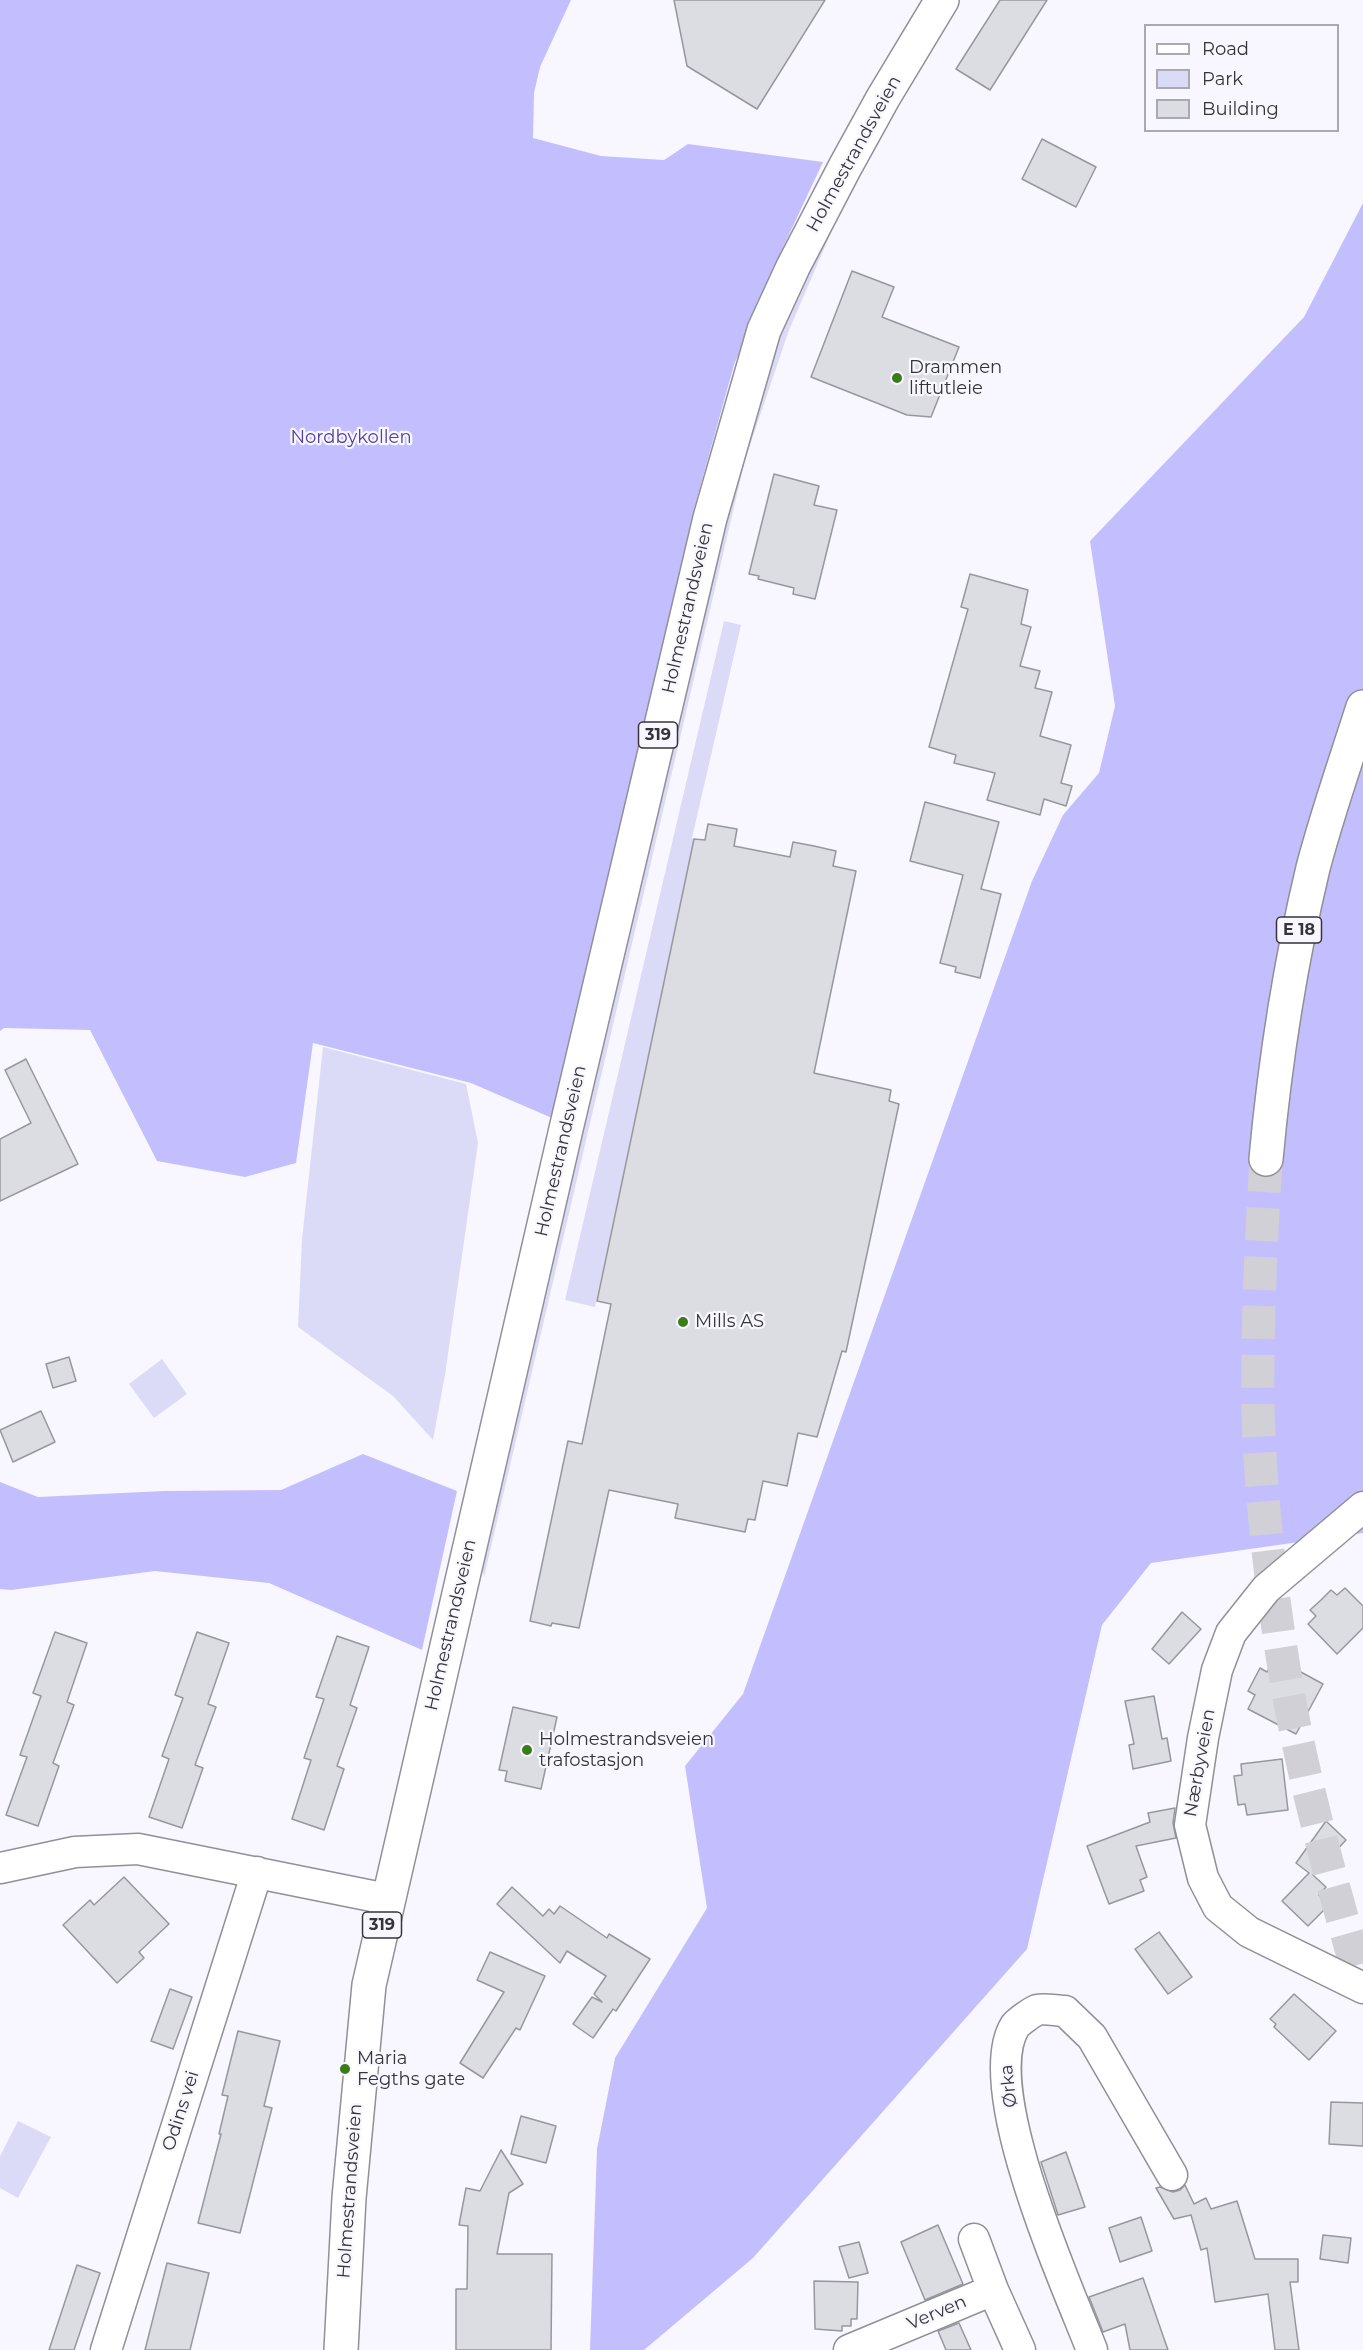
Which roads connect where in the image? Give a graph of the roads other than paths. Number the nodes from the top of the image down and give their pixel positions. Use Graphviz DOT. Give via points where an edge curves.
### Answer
graph roads {
  1 [pos="942,0"];
  2 [pos="1363,708"];
  3 [pos="1266,1159"];
  4 [pos="1363,1507"];
  5 [pos="0,1868"];
  6 [pos="257,1872"];
  7 [pos="387,1899"];
  8 [pos="1363,1988"];
  9 [pos="1172,2175"];
  10 [pos="974,2239"];
  11 [pos="993,2290"];
  12 [pos="106,2350"];
  13 [pos="341,2350"];
  14 [pos="849,2350"];
  15 [pos="1020,2350"];
  16 [pos="1092,2350"];
  1 -- 7 [label="main road, Holmestrandsveien / 319" via="883,98 793,267 764,330 740,411 710,518 642,801"];
  2 -- 3 [label="main road, E 18" via="1314,867 1297,941 1280,1033"];
  4 -- 8 [label="street, Nærbyveien" via="1266,1589 1231,1633 1217,1670 1190,1825 1203,1878 1218,1907 1249,1932"];
  5 -- 6 [label="street" via="75,1852 138,1849"];
  6 -- 7 [label="street"];
  6 -- 12 [label="street, Odins vei"];
  7 -- 13 [label="main road, Holmestrandsveien / 319" via="369,1984 354,2126"];
  9 -- 16 [label="street, Ørka" via="1092,2037 1065,2011 1037,2010 1016,2025 1006,2050 1007,2093 1023,2168"];
  10 -- 11 [label="street"];
  11 -- 14 [label="street, Verven"];
  11 -- 15 [label="street"];
}
